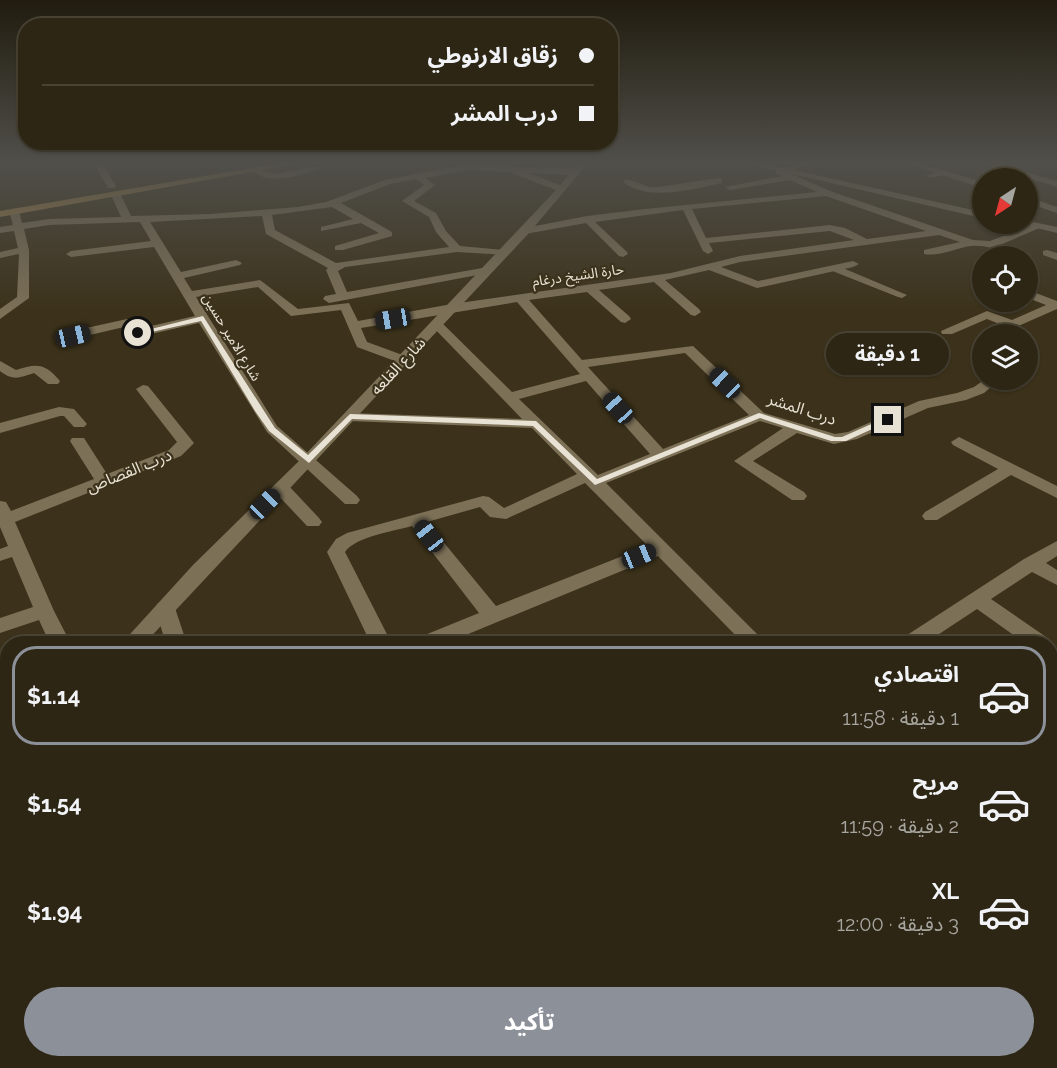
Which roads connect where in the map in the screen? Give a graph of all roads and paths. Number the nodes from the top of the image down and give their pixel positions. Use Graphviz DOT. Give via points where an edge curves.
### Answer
graph roads {
  1 [pos="14,212"];
  2 [pos="124,212"];
  3 [pos="266,212"];
  4 [pos="350,212"];
  5 [pos="427,212"];
  6 [pos="541,212"];
  7 [pos="646,212"];
  8 [pos="688,212"];
  9 [pos="881,212"];
  10 [pos="0,214"];
  11 [pos="127,219"];
  12 [pos="143,219"];
  13 [pos="363,219"];
  14 [pos="587,219"];
  15 [pos="1039,226"];
  16 [pos="16,227"];
  17 [pos="325,229"];
  18 [pos="0,230"];
  19 [pos="1057,230"];
  20 [pos="525,231"];
  21 [pos="939,232"];
  22 [pos="703,242"];
  23 [pos="866,242"];
  24 [pos="158,243"];
  25 [pos="972,243"];
  26 [pos="990,244"];
  27 [pos="996,246"];
  28 [pos="339,248"];
  29 [pos="457,249"];
  30 [pos="24,250"];
  31 [pos="928,252"];
  32 [pos="504,253"];
  33 [pos="71,254"];
  34 [pos="623,254"];
  35 [pos="0,255"];
  36 [pos="236,263"];
  37 [pos="853,264"];
  38 [pos="711,265"];
  39 [pos="335,267"];
  40 [pos="834,268"];
  41 [pos="488,270"];
  42 [pos="388,273"];
  43 [pos="177,276"];
  44 [pos="657,279"];
  45 [pos="880,286"];
  46 [pos="590,288"];
  47 [pos="868,291"];
  48 [pos="189,295"];
  49 [pos="902,295"];
  50 [pos="344,296"];
  51 [pos="520,298"];
  52 [pos="1038,298"];
  53 [pos="1057,305"];
  54 [pos="286,307"];
  55 [pos="452,308"];
  56 [pos="1040,311"];
  57 [pos="695,312"];
  58 [pos="0,315"];
  59 [pos="1057,317"];
  60 [pos="203,318"];
  61 [pos="625,320"];
  62 [pos="436,324"];
  63 [pos="1012,324"];
  64 [pos="354,326"];
  65 [pos="947,331"];
  66 [pos="73,336"];
  67 [pos="403,360"];
  68 [pos="579,364"];
  69 [pos="0,365"];
  70 [pos="589,376"];
  71 [pos="53,381"];
  72 [pos="143,389"];
  73 [pos="975,390"];
  74 [pos="509,397"];
  75 [pos="759,416"];
  76 [pos="350,417"];
  77 [pos="536,423"];
  78 [pos="79,424"];
  79 [pos="796,427"];
  80 [pos="0,428"];
  81 [pos="78,441"];
  82 [pos="959,442"];
  83 [pos="660,456"];
  84 [pos="309,460"];
  85 [pos="1010,469"];
  86 [pos="591,479"];
  87 [pos="104,481"];
  88 [pos="281,488"];
  89 [pos="1057,493"];
  90 [pos="798,496"];
  91 [pos="351,500"];
  92 [pos="3,513"];
  93 [pos="931,516"];
  94 [pos="416,520"];
  95 [pos="313,522"];
  96 [pos="1057,547"];
  97 [pos="661,548"];
  98 [pos="9,552"];
  99 [pos="1031,563"];
  100 [pos="1057,578"];
  101 [pos="976,599"];
  102 [pos="165,608"];
  103 [pos="44,611"];
  104 [pos="492,615"];
  105 [pos="0,626"];
  106 [pos="57,636"];
  107 [pos="139,636"];
  108 [pos="174,636"];
  109 [pos="378,636"];
  110 [pos="441,636"];
  111 [pos="749,636"];
  112 [pos="922,636"];
  113 [pos="1030,636"];
  1 -- 10 [label="main road"];
  1 -- 16 [label="street"];
  2 -- 11 [label="street"];
  3 -- 12 [label="street" via="194,213"];
  3 -- 39 [label="street" via="270,232"];
  4 -- 13 [label="street"];
  5 -- 29 [label="street"];
  6 -- 20 [label="street, شارع القلعه"];
  7 -- 14 [label="street"];
  8 -- 22 [label="street"];
  9 -- 21 [label="street"];
  11 -- 12 [label="street"];
  11 -- 16 [label="street"];
  12 -- 24 [label="street, شارع الامير حسين"];
  13 -- 17 [label="street"];
  13 -- 28 [label="street" via="388,234"];
  14 -- 20 [label="street"];
  14 -- 34 [label="street"];
  15 -- 19 [label="street"];
  15 -- 26 [label="street"];
  16 -- 18 [label="street"];
  16 -- 30 [label="street"];
  20 -- 32 [label="street, شارع القلعه"];
  21 -- 23 [label="street, حارة الشيخ درغام"];
  21 -- 25 [label="street"];
  22 -- 23 [label="street" via="831,228"];
  22 -- 38 [label="street"];
  23 -- 38 [label="street, حارة الشيخ درغام"];
  24 -- 33 [label="street"];
  24 -- 43 [label="street, شارع الامير حسين"];
  25 -- 26 [label="street"];
  25 -- 31 [label="street"];
  26 -- 27 [label="street"];
  29 -- 32 [label="street"];
  29 -- 42 [label="street"];
  30 -- 35 [label="street"];
  30 -- 58 [label="street" via="23,298"];
  32 -- 41 [label="street, شارع القلعه"];
  36 -- 43 [label="street"];
  37 -- 40 [label="street"];
  38 -- 40 [label="street" via="757,285"];
  38 -- 44 [label="street, حارة الشيخ درغام"];
  39 -- 42 [label="street"];
  39 -- 50 [label="street" via="332,270"];
  40 -- 45 [label="lane"];
  41 -- 42 [label="street"];
  41 -- 55 [label="street, شارع القلعه"];
  42 -- 50 [label="street"];
  43 -- 48 [label="street, شارع الامير حسين"];
  44 -- 46 [label="street, حارة الشيخ درغام"];
  44 -- 57 [label="street"];
  45 -- 47 [label="lane"];
  45 -- 49 [label="lane"];
  46 -- 51 [label="street, حارة الشيخ درغام"];
  46 -- 61 [label="street"];
  48 -- 54 [label="street" via="260,283"];
  48 -- 60 [label="street, شارع الامير حسين"];
  50 -- 54 [label="street"];
  51 -- 55 [label="street, حارة الشيخ درغام"];
  51 -- 68 [label="street"];
  52 -- 53 [label="street"];
  53 -- 56 [label="street"];
  54 -- 64 [label="street" via="298,314 345,306"];
  55 -- 62 [label="street, شارع القلعه"];
  55 -- 64 [label="street, حارة الشيخ درغام"];
  56 -- 59 [label="street"];
  56 -- 63 [label="street"];
  60 -- 66 [label="street" via="138,333 127,323"];
  60 -- 84 [label="street, شارع الامير حسين" via="272,429"];
  62 -- 67 [label="street, شارع القلعه"];
  62 -- 74 [label="street"];
  63 -- 65 [label="street" via="987,315"];
  64 -- 67 [label="street" via="362,344"];
  67 -- 76 [label="street, شارع القلعه"];
  68 -- 70 [label="street"];
  68 -- 75 [label="street, درب المشر" via="688,349"];
  69 -- 71 [label="street" via="14,375 36,368"];
  70 -- 74 [label="street"];
  70 -- 83 [label="street"];
  72 -- 87 [label="street, درب القصاص" via="186,443 175,453"];
  73 -- 79 [label="street, درب المشر" via="924,404 843,440"];
  74 -- 77 [label="street"];
  75 -- 79 [label="street, درب المشر"];
  75 -- 83 [label="street"];
  76 -- 77 [label="street"];
  76 -- 84 [label="street, شارع القلعه"];
  77 -- 86 [label="street"];
  78 -- 80 [label="street" via="69,412 59,411"];
  79 -- 90 [label="street" via="742,461"];
  81 -- 87 [label="street"];
  82 -- 85 [label="street"];
  83 -- 86 [label="street"];
  84 -- 88 [label="street, شارع القلعه"];
  84 -- 91 [label="street, شارع الامير حسين"];
  85 -- 89 [label="street"];
  85 -- 93 [label="street"];
  86 -- 94 [label="street" via="507,514 496,513 483,501"];
  86 -- 97 [label="street"];
  87 -- 92 [label="street, درب القصاص"];
  88 -- 95 [label="street"];
  88 -- 102 [label="street, شارع القلعه"];
  92 -- 98 [label="street"];
  94 -- 104 [label="street"];
  94 -- 109 [label="street" via="352,537 336,552"];
  96 -- 99 [label="street"];
  97 -- 104 [label="street"];
  97 -- 111 [label="street"];
  98 -- 103 [label="street"];
  99 -- 100 [label="street"];
  99 -- 101 [label="street"];
  101 -- 112 [label="street"];
  101 -- 113 [label="street"];
  102 -- 107 [label="street, شارع القلعه"];
  102 -- 108 [label="street"];
  103 -- 105 [label="street"];
  103 -- 106 [label="street"];
  104 -- 110 [label="street"];
}
